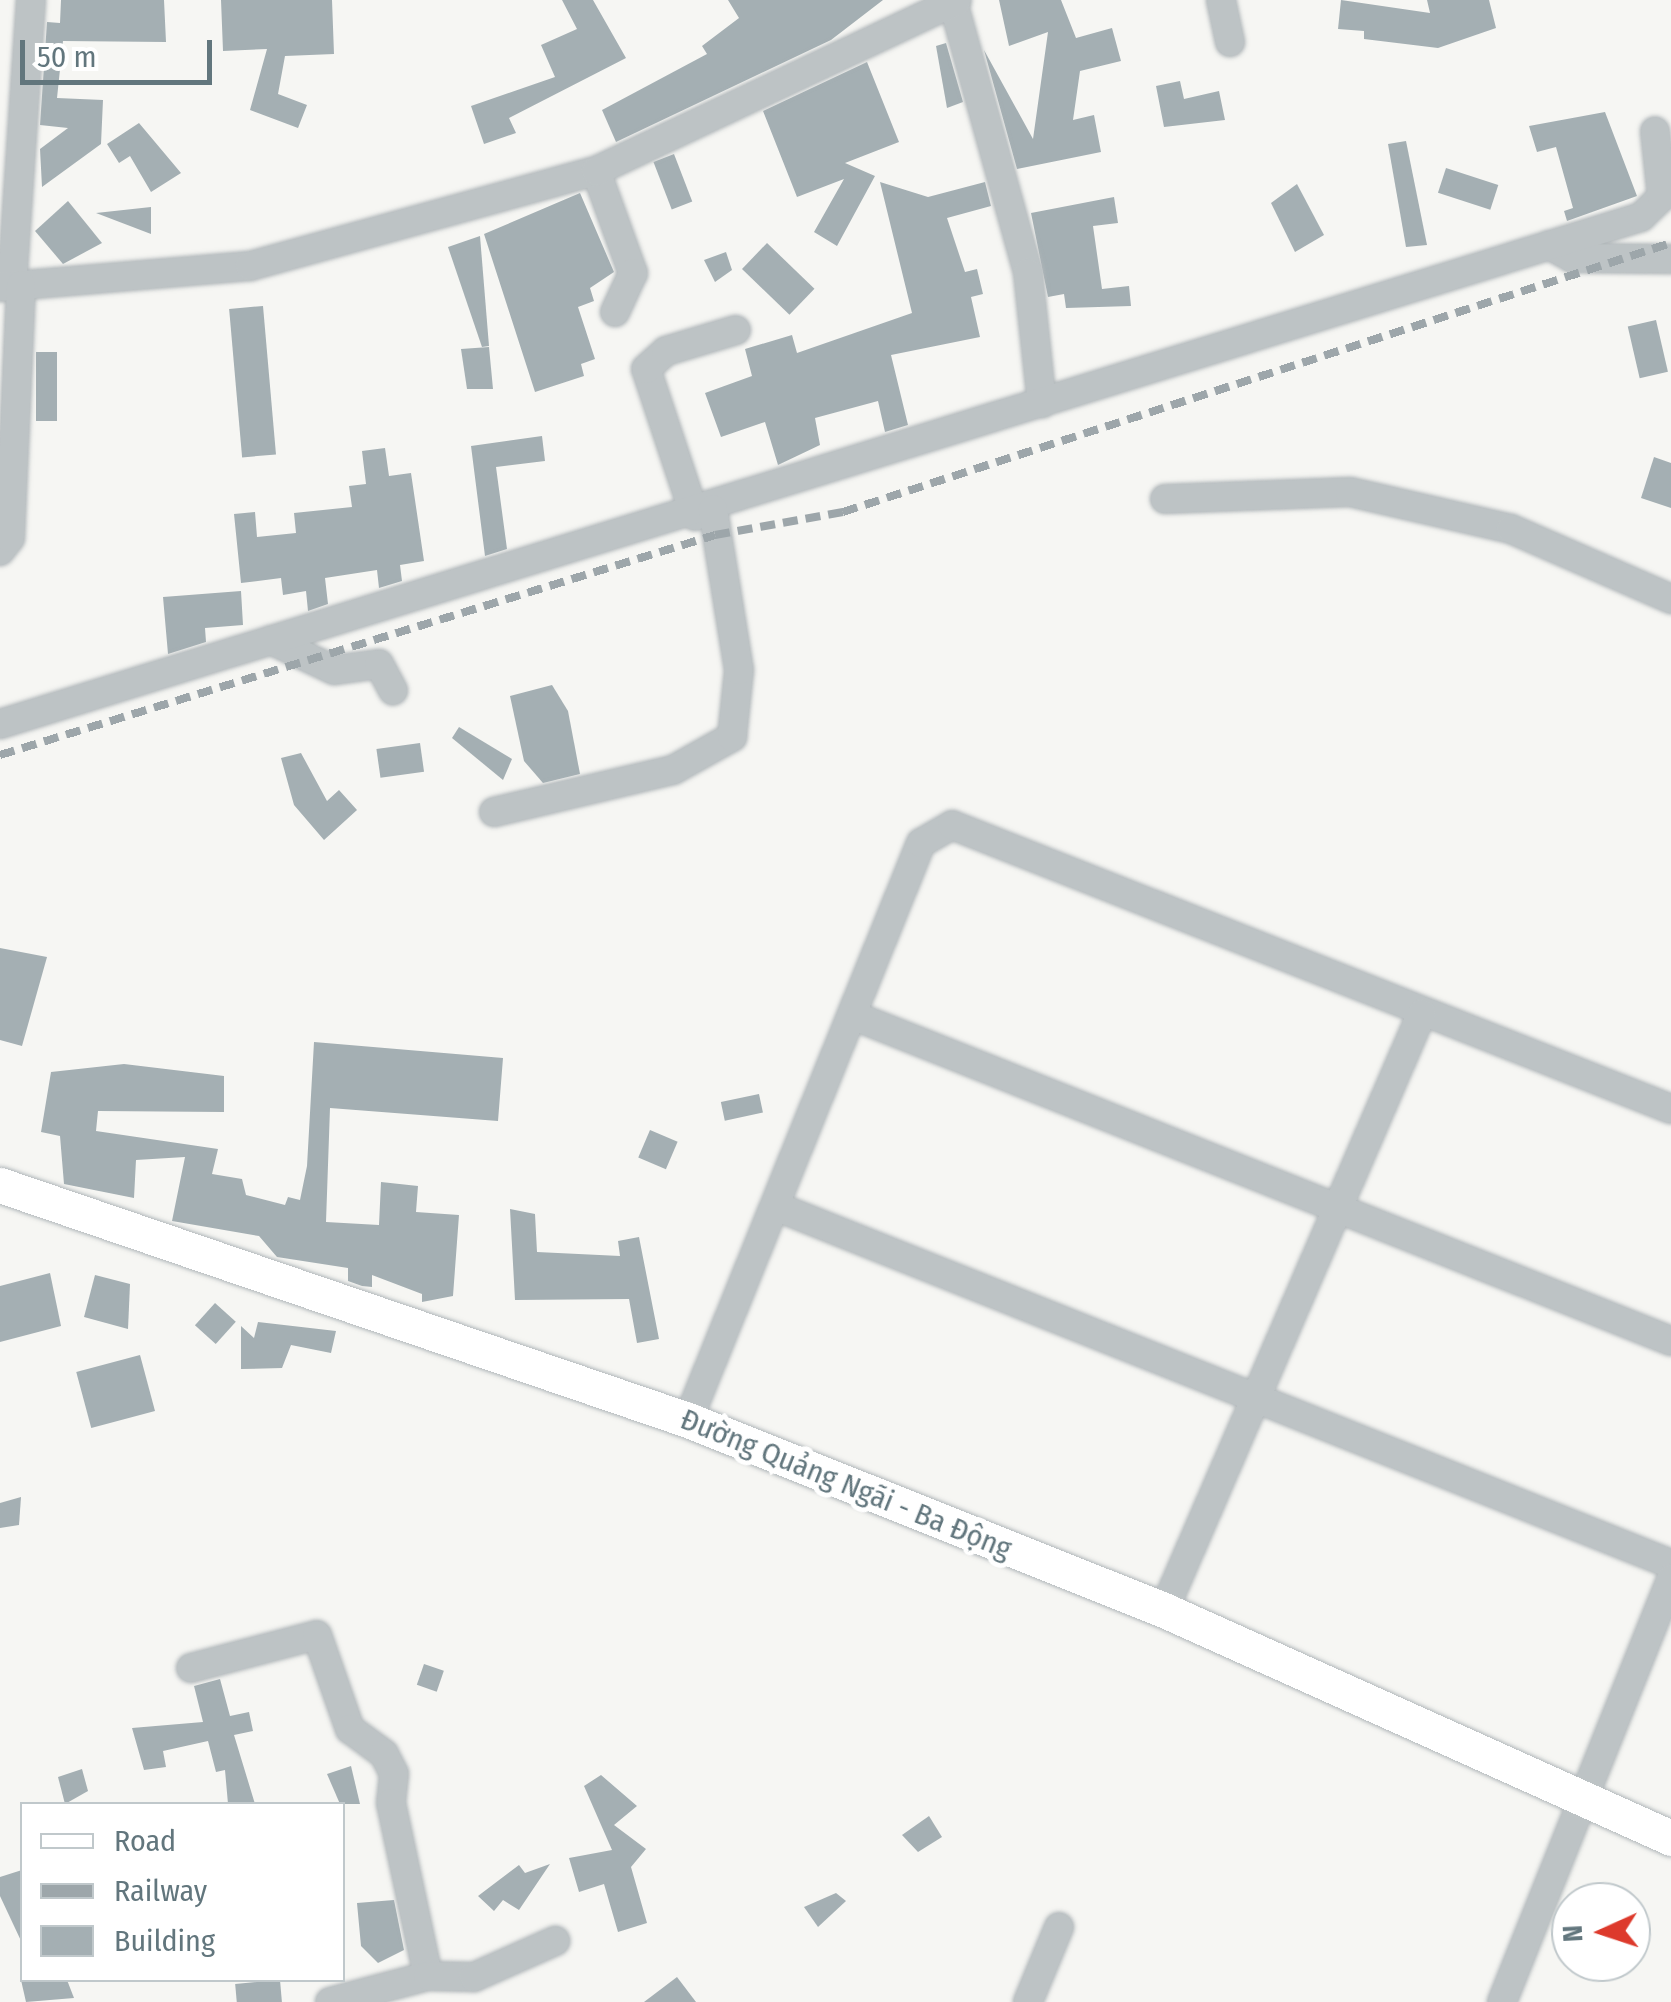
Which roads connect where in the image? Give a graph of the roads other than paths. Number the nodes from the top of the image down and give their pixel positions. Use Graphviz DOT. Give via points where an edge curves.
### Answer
graph roads {
  1 [pos="31,0"];
  2 [pos="1221,0"];
  3 [pos="945,3"];
  4 [pos="1230,42"];
  5 [pos="1654,131"];
  6 [pos="596,171"];
  7 [pos="1664,208"];
  8 [pos="1549,245"];
  9 [pos="1671,259"];
  10 [pos="11,286"];
  11 [pos="615,312"];
  12 [pos="736,330"];
  13 [pos="1042,402"];
  14 [pos="1165,499"];
  15 [pos="704,512"];
  16 [pos="0,551"];
  17 [pos="1671,599"];
  18 [pos="271,640"];
  19 [pos="392,690"];
  20 [pos="0,724"];
  21 [pos="494,812"];
  22 [pos="1422,1013"];
  23 [pos="857,1017"];
  24 [pos="1671,1109"];
  25 [pos="0,1186"];
  26 [pos="776,1206"];
  27 [pos="1338,1206"];
  28 [pos="1671,1340"];
  29 [pos="1255,1404"];
  30 [pos="688,1420"];
  31 [pos="1671,1564"];
  32 [pos="1671,1580"];
  33 [pos="1164,1610"];
  34 [pos="191,1668"];
  35 [pos="1578,1799"];
  36 [pos="1671,1838"];
  37 [pos="1059,1927"];
  38 [pos="555,1942"];
  39 [pos="428,1976"];
  40 [pos="330,2002"];
  41 [pos="1028,2002"];
  42 [pos="1502,2002"];
  1 -- 10 [label="street"];
  2 -- 4 [label="street"];
  3 -- 6 [label="street"];
  3 -- 13 [label="street" via="1028,273"];
  5 -- 7 [label="street"];
  6 -- 10 [label="street" via="250,266"];
  6 -- 11 [label="street" via="633,273"];
  7 -- 8 [label="street"];
  8 -- 9 [label="street" via="1572,258"];
  8 -- 13 [label="street"];
  10 -- 16 [label="street" via="10,538"];
  12 -- 15 [label="street" via="666,351 646,369"];
  13 -- 15 [label="street"];
  14 -- 17 [label="street" via="1350,492 1512,530"];
  15 -- 18 [label="street"];
  15 -- 21 [label="street" via="739,670 732,737 672,770"];
  18 -- 19 [label="street" via="334,670 379,664"];
  18 -- 20 [label="street"];
  22 -- 23 [label="street" via="952,826 921,843"];
  22 -- 24 [label="street"];
  22 -- 27 [label="street"];
  23 -- 26 [label="street"];
  23 -- 27 [label="street"];
  25 -- 30 [label="main road, Đường Quảng Ngãi - Ba Động"];
  26 -- 29 [label="street"];
  26 -- 30 [label="street"];
  27 -- 28 [label="street"];
  27 -- 29 [label="street"];
  29 -- 31 [label="street"];
  29 -- 33 [label="street"];
  30 -- 33 [label="main road, Đường Quảng Ngãi - Ba Động"];
  32 -- 35 [label="street"];
  33 -- 35 [label="main road, Đường Quảng Ngãi - Ba Động"];
  34 -- 39 [label="street" via="318,1635 350,1729 384,1754 394,1774 391,1803"];
  35 -- 36 [label="main road, Đường Quảng Ngãi - Ba Động"];
  35 -- 42 [label="street"];
  37 -- 41 [label="street"];
  38 -- 39 [label="street" via="474,1976"];
  39 -- 40 [label="street"];
}
